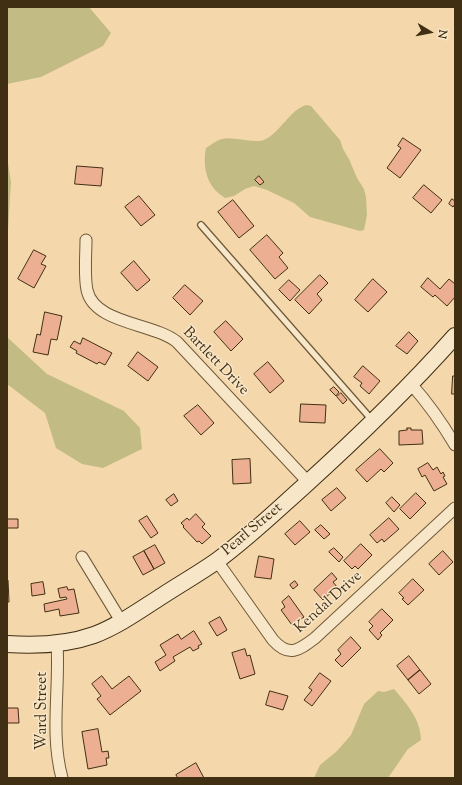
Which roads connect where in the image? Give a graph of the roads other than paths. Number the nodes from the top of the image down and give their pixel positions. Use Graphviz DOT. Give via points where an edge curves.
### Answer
graph roads {
  1 [pos="201,225"];
  2 [pos="86,240"];
  3 [pos="455,336"];
  4 [pos="411,384"];
  5 [pos="374,422"];
  6 [pos="455,445"];
  7 [pos="308,482"];
  8 [pos="455,508"];
  9 [pos="82,557"];
  10 [pos="217,561"];
  11 [pos="121,622"];
  12 [pos="57,643"];
  13 [pos="7,644"];
  14 [pos="62,778"];
  1 -- 5 [label="lane"];
  2 -- 7 [label="street, Bartlett Drive" via="87,290 91,300 118,319 163,334 178,342"];
  3 -- 4 [label="street, Pearl Street"];
  4 -- 5 [label="street, Pearl Street"];
  4 -- 6 [label="street" via="438,417"];
  5 -- 7 [label="street, Pearl Street"];
  7 -- 10 [label="street, Pearl Street"];
  8 -- 10 [label="street, Kendal Drive" via="315,638 297,650 283,649 273,640"];
  9 -- 11 [label="street"];
  10 -- 11 [label="street, Pearl Street"];
  11 -- 12 [label="street, Pearl Street" via="93,635"];
  12 -- 13 [label="street, Pearl Street"];
  12 -- 14 [label="street, Ward Street" via="56,728"];
}
